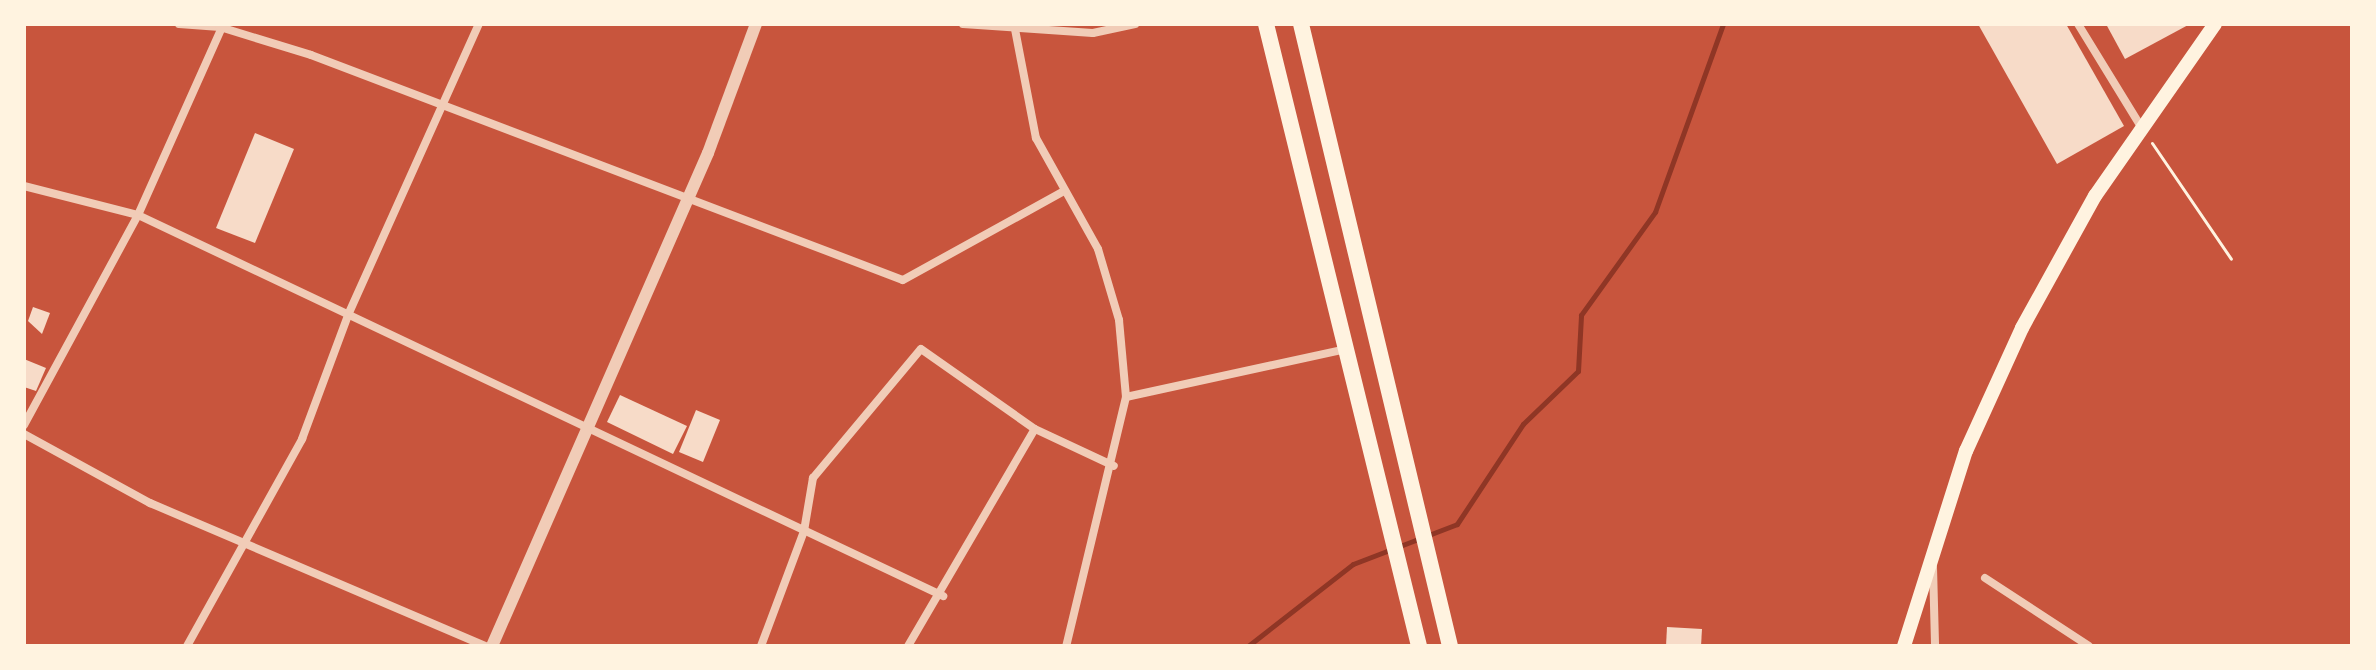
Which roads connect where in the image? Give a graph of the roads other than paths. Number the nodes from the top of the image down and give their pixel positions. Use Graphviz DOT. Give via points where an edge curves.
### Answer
graph roads {
  1 [pos="179,24"];
  2 [pos="479,24"];
  3 [pos="756,24"];
  4 [pos="963,24"];
  5 [pos="1135,24"];
  6 [pos="1266,24"];
  7 [pos="1301,24"];
  8 [pos="2078,24"];
  9 [pos="2215,24"];
  10 [pos="222,26"];
  11 [pos="1014,26"];
  12 [pos="443,107"];
  13 [pos="2140,125"];
  14 [pos="24,186"];
  15 [pos="1064,191"];
  16 [pos="686,200"];
  17 [pos="138,215"];
  18 [pos="348,315"];
  19 [pos="1346,349"];
  20 [pos="1126,397"];
  21 [pos="24,425"];
  22 [pos="583,425"];
  23 [pos="1035,429"];
  24 [pos="24,434"];
  25 [pos="1114,466"];
  26 [pos="804,531"];
  27 [pos="243,545"];
  28 [pos="1931,546"];
  29 [pos="1985,578"];
  30 [pos="943,596"];
  31 [pos="187,646"];
  32 [pos="489,646"];
  33 [pos="761,646"];
  34 [pos="908,646"];
  35 [pos="1066,646"];
  36 [pos="1419,646"];
  37 [pos="1450,646"];
  38 [pos="1904,646"];
  39 [pos="1935,646"];
  40 [pos="2089,646"];
  1 -- 10 [label="street"];
  2 -- 12 [label="street"];
  3 -- 16 [label="street"];
  4 -- 11 [label="street"];
  5 -- 11 [label="street" via="1093,33"];
  6 -- 19 [label="highway"];
  7 -- 37 [label="highway"];
  8 -- 13 [label="street"];
  9 -- 13 [label="main road"];
  10 -- 12 [label="street"];
  10 -- 17 [label="street"];
  11 -- 15 [label="street" via="1036,138"];
  12 -- 16 [label="street"];
  12 -- 18 [label="street"];
  13 -- 28 [label="main road" via="2022,328"];
  14 -- 17 [label="street"];
  15 -- 16 [label="street" via="903,280"];
  15 -- 20 [label="street" via="1106,277 1119,320"];
  16 -- 22 [label="street"];
  17 -- 18 [label="street"];
  17 -- 21 [label="street"];
  18 -- 22 [label="street"];
  18 -- 27 [label="street" via="302,439"];
  19 -- 20 [label="street"];
  19 -- 36 [label="highway"];
  20 -- 25 [label="street"];
  22 -- 26 [label="street"];
  22 -- 32 [label="street"];
  23 -- 25 [label="street"];
  23 -- 26 [label="street" via="921,349 813,478"];
  23 -- 30 [label="street"];
  24 -- 27 [label="street"];
  25 -- 35 [label="street"];
  26 -- 30 [label="street"];
  26 -- 33 [label="street"];
  27 -- 31 [label="street"];
  27 -- 32 [label="street"];
  28 -- 38 [label="main road"];
  28 -- 39 [label="street"];
  29 -- 40 [label="street"];
  30 -- 34 [label="street"];
}
